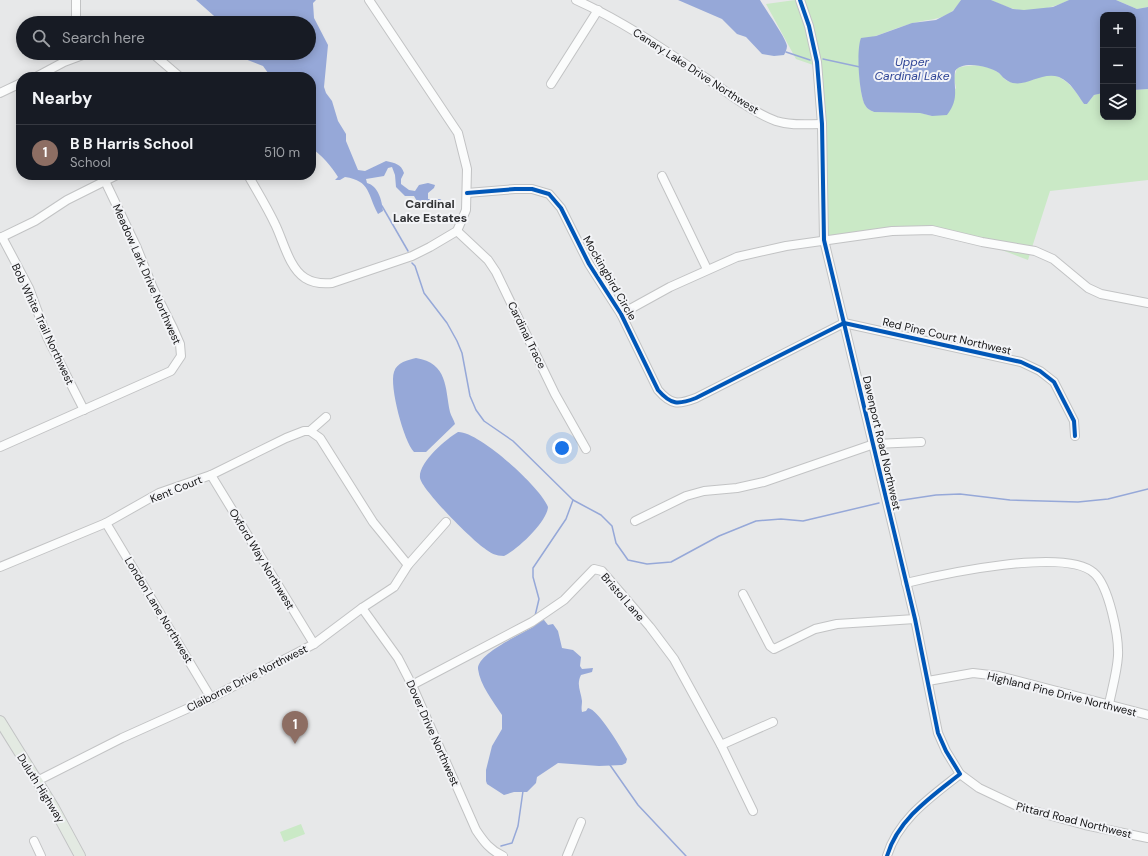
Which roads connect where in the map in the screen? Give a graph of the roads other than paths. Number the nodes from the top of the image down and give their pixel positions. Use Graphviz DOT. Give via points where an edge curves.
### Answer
graph roads {
  1 [pos="76,0"];
  2 [pos="576,0"];
  3 [pos="800,0"];
  4 [pos="371,1"];
  5 [pos="598,10"];
  6 [pos="76,16"];
  7 [pos="70,60"];
  8 [pos="160,60"];
  9 [pos="46,72"];
  10 [pos="174,72"];
  11 [pos="552,84"];
  12 [pos="16,85"];
  13 [pos="0,93"];
  14 [pos="822,124"];
  15 [pos="662,176"];
  16 [pos="251,180"];
  17 [pos="105,181"];
  18 [pos="467,193"];
  19 [pos="457,231"];
  20 [pos="1,238"];
  21 [pos="824,240"];
  22 [pos="707,269"];
  23 [pos="1148,303"];
  24 [pos="621,314"];
  25 [pos="844,323"];
  26 [pos="84,410"];
  27 [pos="326,417"];
  28 [pos="310,432"];
  29 [pos="1075,436"];
  30 [pos="921,442"];
  31 [pos="874,444"];
  32 [pos="0,447"];
  33 [pos="586,449"];
  34 [pos="211,475"];
  35 [pos="634,521"];
  36 [pos="446,522"];
  37 [pos="106,523"];
  38 [pos="408,565"];
  39 [pos="0,567"];
  40 [pos="906,583"];
  41 [pos="744,594"];
  42 [pos="362,608"];
  43 [pos="915,619"];
  44 [pos="314,644"];
  45 [pos="928,681"];
  46 [pos="412,685"];
  47 [pos="211,698"];
  48 [pos="1109,704"];
  49 [pos="1148,714"];
  50 [pos="0,721"];
  51 [pos="773,722"];
  52 [pos="721,745"];
  53 [pos="960,774"];
  54 [pos="37,781"];
  55 [pos="753,811"];
  56 [pos="581,822"];
  57 [pos="1148,838"];
  58 [pos="34,841"];
  59 [pos="41,856"];
  60 [pos="80,856"];
  61 [pos="503,856"];
  62 [pos="567,856"];
  63 [pos="887,856"];
  1 -- 6 [label="street"];
  2 -- 5 [label="street, Canary Lake Drive Northwest"];
  3 -- 14 [label="street, Davenport Road Northwest" via="815,51"];
  4 -- 18 [label="street" via="458,133 467,169"];
  5 -- 11 [label="street"];
  5 -- 14 [label="street, Canary Lake Drive Northwest" via="744,104 776,121 790,124"];
  7 -- 9 [label="street"];
  8 -- 10 [label="street"];
  12 -- 13 [label="street"];
  14 -- 21 [label="street, Davenport Road Northwest"];
  15 -- 22 [label="street"];
  16 -- 19 [label="street" via="275,224 291,261 305,278 320,284 332,283 412,256"];
  17 -- 20 [label="street"];
  17 -- 26 [label="street, Meadow Lark Drive Northwest" via="180,344 181,356 171,371"];
  18 -- 19 [label="street" via="466,210"];
  18 -- 24 [label="street, Mockingbird Circle" via="526,189 549,194 561,208 589,264"];
  19 -- 33 [label="street, Cardinal Trace" via="488,260 496,272 555,394"];
  20 -- 26 [label="street, Bob White Trail Northwest" via="29,288 47,337"];
  21 -- 22 [label="street" via="752,253"];
  21 -- 23 [label="street" via="892,231 932,230 1035,251 1052,259 1088,288 1101,294"];
  21 -- 25 [label="street, Davenport Road Northwest"];
  22 -- 24 [label="street"];
  24 -- 25 [label="street, Mockingbird Circle" via="658,390 667,400 681,404 737,379"];
  25 -- 29 [label="street, Red Pine Court Northwest" via="1021,362 1040,371 1054,382 1064,399 1074,421"];
  25 -- 31 [label="street, Davenport Road Northwest"];
  26 -- 32 [label="street, Meadow Lark Drive Northwest"];
  27 -- 28 [label="street"];
  28 -- 34 [label="street, Kent Court" via="304,431 286,438"];
  28 -- 38 [label="street" via="320,438 373,522"];
  30 -- 31 [label="street"];
  31 -- 35 [label="street" via="764,482 686,496"];
  31 -- 40 [label="street, Davenport Road Northwest"];
  34 -- 37 [label="street, Kent Court" via="159,493"];
  34 -- 44 [label="street, Oxford Way Northwest"];
  36 -- 38 [label="street, Claiborne Drive Northwest"];
  37 -- 39 [label="street, Kent Court"];
  37 -- 47 [label="street, London Lane Northwest"];
  38 -- 42 [label="street, Claiborne Drive Northwest" via="394,587"];
  40 -- 43 [label="street, Davenport Road Northwest"];
  40 -- 48 [label="street" via="990,566 1064,561 1084,567 1094,573 1105,590 1117,640 1118,657"];
  41 -- 43 [label="street" via="770,646 774,649 816,630 837,624"];
  42 -- 44 [label="street, Claiborne Drive Northwest"];
  42 -- 46 [label="street, Dover Drive Northwest" via="398,658"];
  43 -- 45 [label="street, Davenport Road Northwest"];
  44 -- 47 [label="street, Claiborne Drive Northwest"];
  45 -- 48 [label="street, Highland Pine Drive Northwest" via="973,673 999,676"];
  45 -- 53 [label="street, Davenport Road Northwest" via="938,733"];
  46 -- 52 [label="street, Bristol Lane" via="540,617 564,600 594,569 603,572 674,659"];
  46 -- 61 [label="street, Dover Drive Northwest" via="476,830 485,844"];
  47 -- 54 [label="street, Claiborne Drive Northwest" via="122,738"];
  48 -- 49 [label="street, Highland Pine Drive Northwest"];
  50 -- 54 [label="main road, Duluth Highway"];
  51 -- 52 [label="street"];
  52 -- 55 [label="street"];
  53 -- 57 [label="street, Pittard Road Northwest" via="979,788 1019,807 1085,825"];
  53 -- 63 [label="street" via="909,817 897,833"];
  54 -- 60 [label="main road, Duluth Highway" via="68,831"];
  56 -- 62 [label="street"];
  58 -- 59 [label="street"];
}
